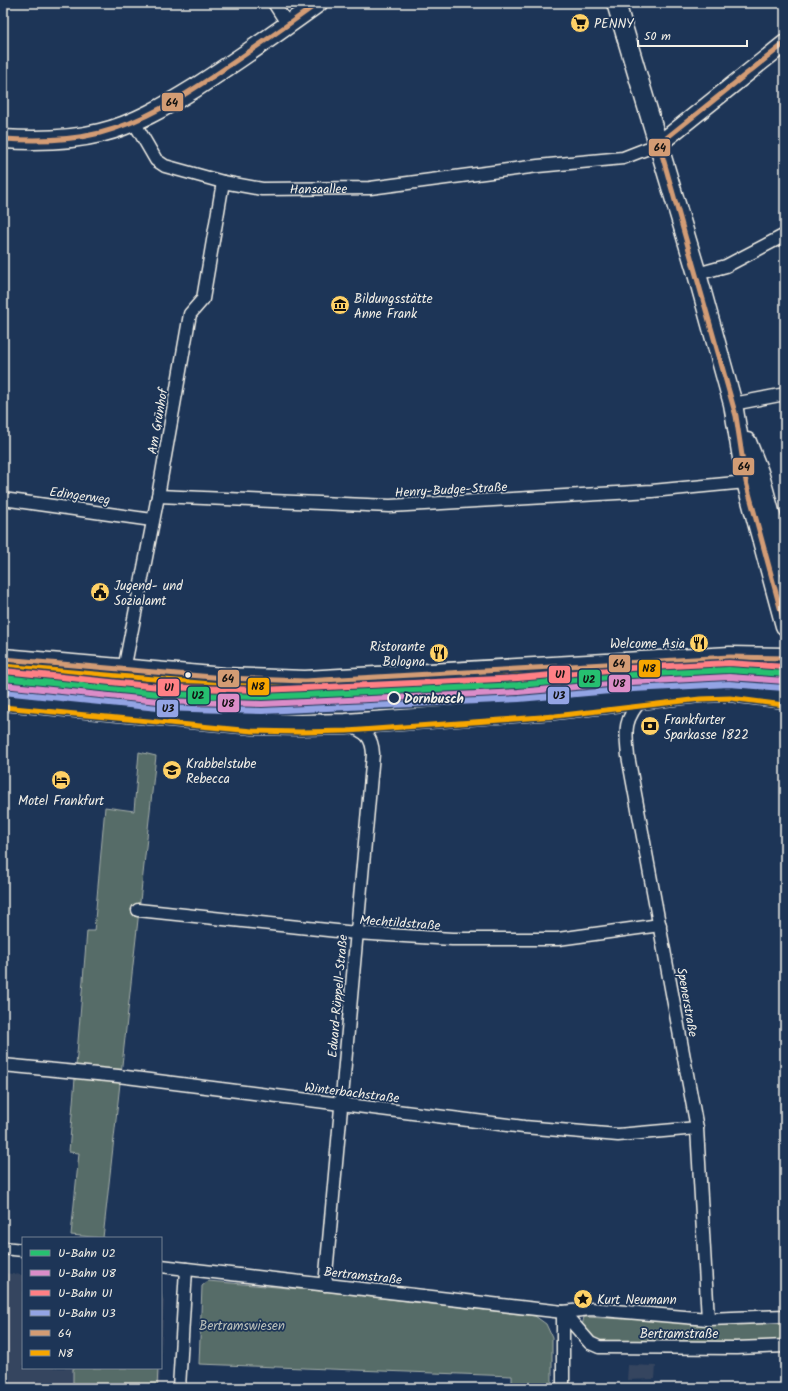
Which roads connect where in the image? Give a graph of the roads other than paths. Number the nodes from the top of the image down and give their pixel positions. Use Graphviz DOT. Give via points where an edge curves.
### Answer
graph roads {
  1 [pos="274,3"];
  2 [pos="318,3"];
  3 [pos="616,3"];
  4 [pos="288,25"];
  5 [pos="785,43"];
  6 [pos="134,122"];
  7 [pos="3,139"];
  8 [pos="659,144"];
  9 [pos="223,182"];
  10 [pos="785,235"];
  11 [pos="697,274"];
  12 [pos="785,394"];
  13 [pos="734,410"];
  14 [pos="746,482"];
  15 [pos="158,496"];
  16 [pos="3,499"];
  17 [pos="152,520"];
  18 [pos="785,566"];
  19 [pos="785,626"];
  20 [pos="785,658"];
  21 [pos="3,659"];
  22 [pos="124,670"];
  23 [pos="644,697"];
  24 [pos="785,698"];
  25 [pos="3,700"];
  26 [pos="346,724"];
  27 [pos="138,910"];
  28 [pos="660,925"];
  29 [pos="356,933"];
  30 [pos="3,1065"];
  31 [pos="342,1105"];
  32 [pos="697,1128"];
  33 [pos="3,1248"];
  34 [pos="22,1250"];
  35 [pos="162,1266"];
  36 [pos="186,1269"];
  37 [pos="325,1285"];
  38 [pos="563,1312"];
  39 [pos="785,1316"];
  40 [pos="708,1319"];
  41 [pos="785,1346"];
  42 [pos="179,1388"];
  43 [pos="563,1388"];
  1 -- 4 [label="street"];
  2 -- 4 [label="main road"];
  3 -- 8 [label="main road"];
  4 -- 6 [label="main road" via="216,75"];
  5 -- 8 [label="street"];
  6 -- 7 [label="main road" via="77,137 39,141"];
  6 -- 9 [label="street, Hansaallee" via="160,163"];
  8 -- 9 [label="street, Hansaallee" via="623,158 538,166 370,188 262,189"];
  8 -- 11 [label="main road"];
  9 -- 15 [label="street, Am Grünhof" via="203,299 190,314"];
  10 -- 11 [label="street" via="726,266"];
  11 -- 13 [label="main road"];
  12 -- 13 [label="street"];
  13 -- 14 [label="main road"];
  13 -- 18 [label="main road" via="759,472"];
  14 -- 15 [label="street, Henry-Budge-Straße" via="652,491 390,506"];
  14 -- 19 [label="main road"];
  15 -- 17 [label="street, Am Grünhof"];
  16 -- 17 [label="street, Edingerweg"];
  17 -- 22 [label="street, Am Grünhof"];
  20 -- 22 [label="main road" via="730,657 306,680 224,678"];
  21 -- 22 [label="main road"];
  23 -- 24 [label="main road" via="730,691"];
  23 -- 26 [label="main road" via="560,708"];
  23 -- 28 [label="street, Spenerstraße" via="630,713 626,724 626,738"];
  25 -- 26 [label="main road" via="260,724"];
  26 -- 29 [label="street, Eduard-Rüppell-Straße" via="365,733 372,742 373,754"];
  27 -- 29 [label="street, Mechtildstraße"];
  28 -- 29 [label="street, Mechtildstraße" via="558,939 452,939"];
  28 -- 32 [label="street, Spenerstraße"];
  29 -- 31 [label="street, Eduard-Rüppell-Straße"];
  30 -- 31 [label="street, Winterbachstraße" via="118,1076"];
  31 -- 32 [label="street, Winterbachstraße" via="524,1127 618,1135"];
  31 -- 37 [label="street, Eduard-Rüppell-Straße"];
  32 -- 40 [label="street, Spenerstraße"];
  33 -- 34 [label="street"];
  35 -- 36 [label="street, Bertramstraße"];
  36 -- 37 [label="street, Bertramstraße"];
  36 -- 42 [label="street"];
  37 -- 38 [label="street, Bertramstraße"];
  38 -- 40 [label="street, Bertramstraße" via="591,1309"];
  38 -- 41 [label="street, Bertramstraße" via="590,1343 599,1347"];
  38 -- 43 [label="street"];
  39 -- 40 [label="street, Bertramstraße"];
}
